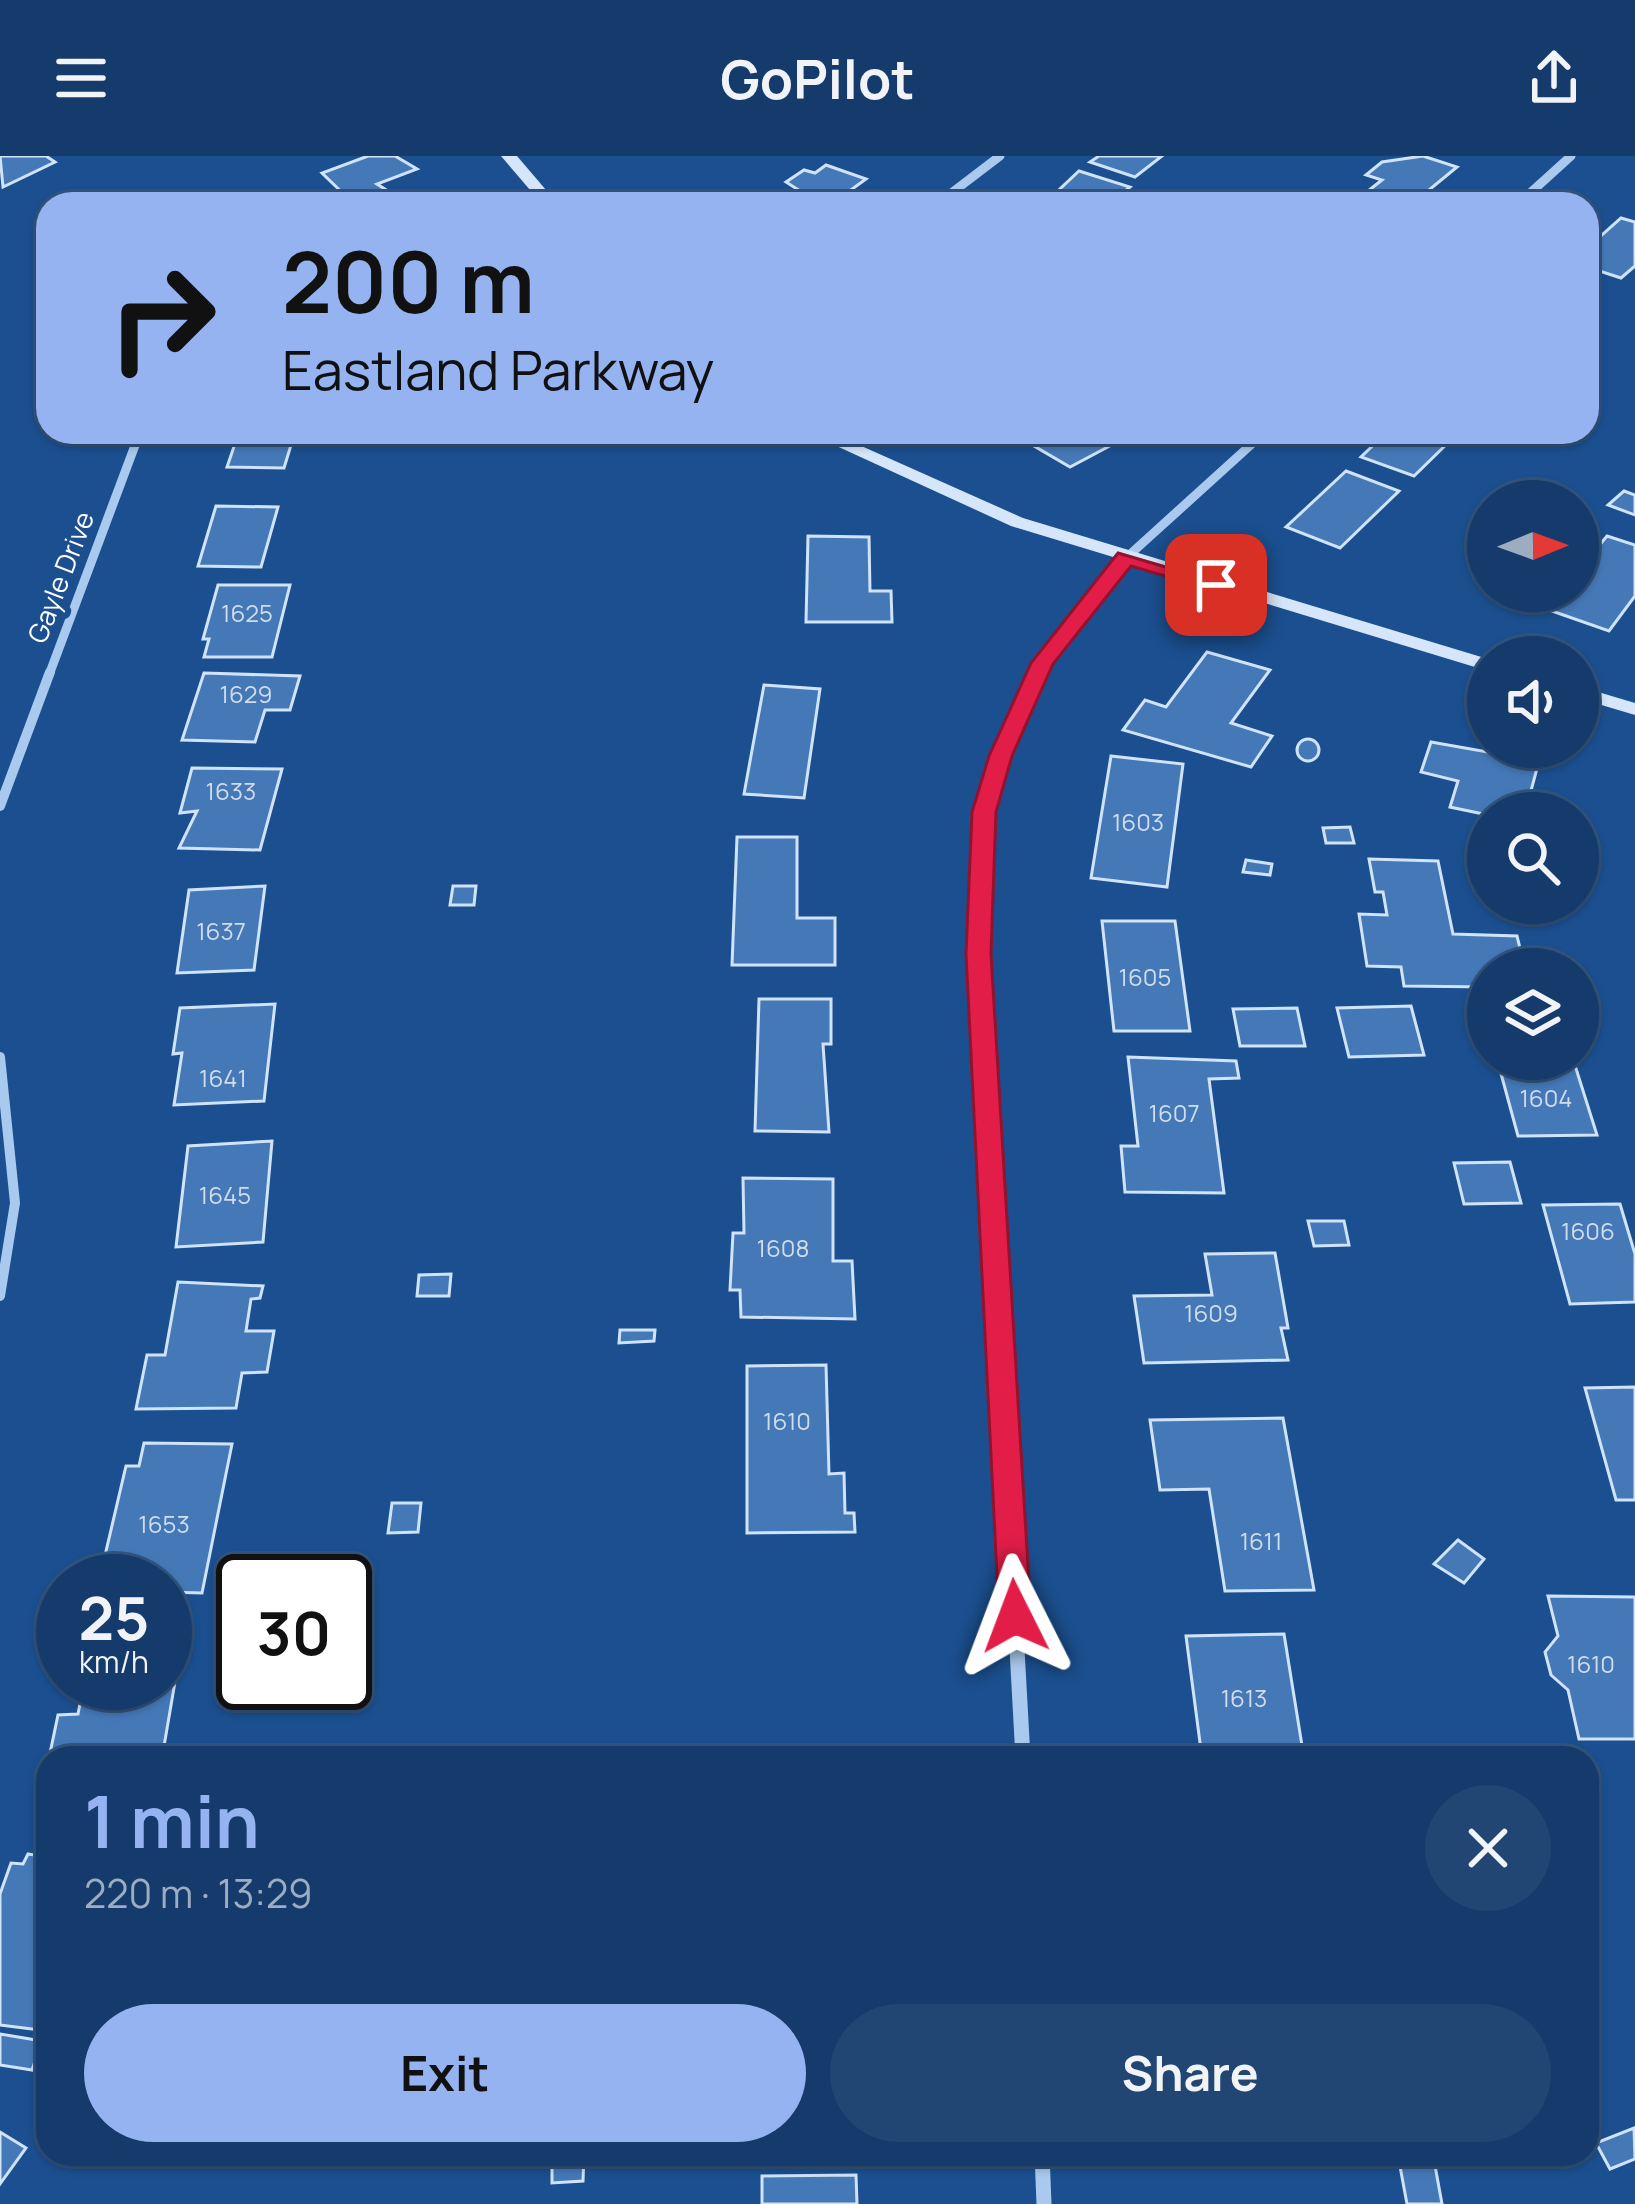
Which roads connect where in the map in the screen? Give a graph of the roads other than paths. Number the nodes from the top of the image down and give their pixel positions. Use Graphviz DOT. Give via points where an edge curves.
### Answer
graph roads {
  1 [pos="509,156"];
  2 [pos="1000,156"];
  3 [pos="1571,156"];
  4 [pos="539,192"];
  5 [pos="953,192"];
  6 [pos="1531,192"];
  7 [pos="136,444"];
  8 [pos="840,444"];
  9 [pos="1252,444"];
  10 [pos="1126,558"];
  11 [pos="1467,659"];
  12 [pos="1599,698"];
  13 [pos="1635,709"];
  14 [pos="0,806"];
  15 [pos="0,1057"];
  16 [pos="0,1296"];
  17 [pos="1022,1746"];
  18 [pos="1042,2166"];
  19 [pos="1044,2204"];
  1 -- 4 [label="street"];
  2 -- 5 [label="street"];
  3 -- 6 [label="street"];
  7 -- 14 [label="street, Gayle Drive"];
  8 -- 10 [label="street" via="960,501"];
  9 -- 10 [label="street"];
  10 -- 11 [label="street"];
  10 -- 17 [label="street" via="1042,663 984,812 979,954"];
  12 -- 13 [label="street"];
  15 -- 16 [label="street" via="16,1203"];
  18 -- 19 [label="street"];
}
